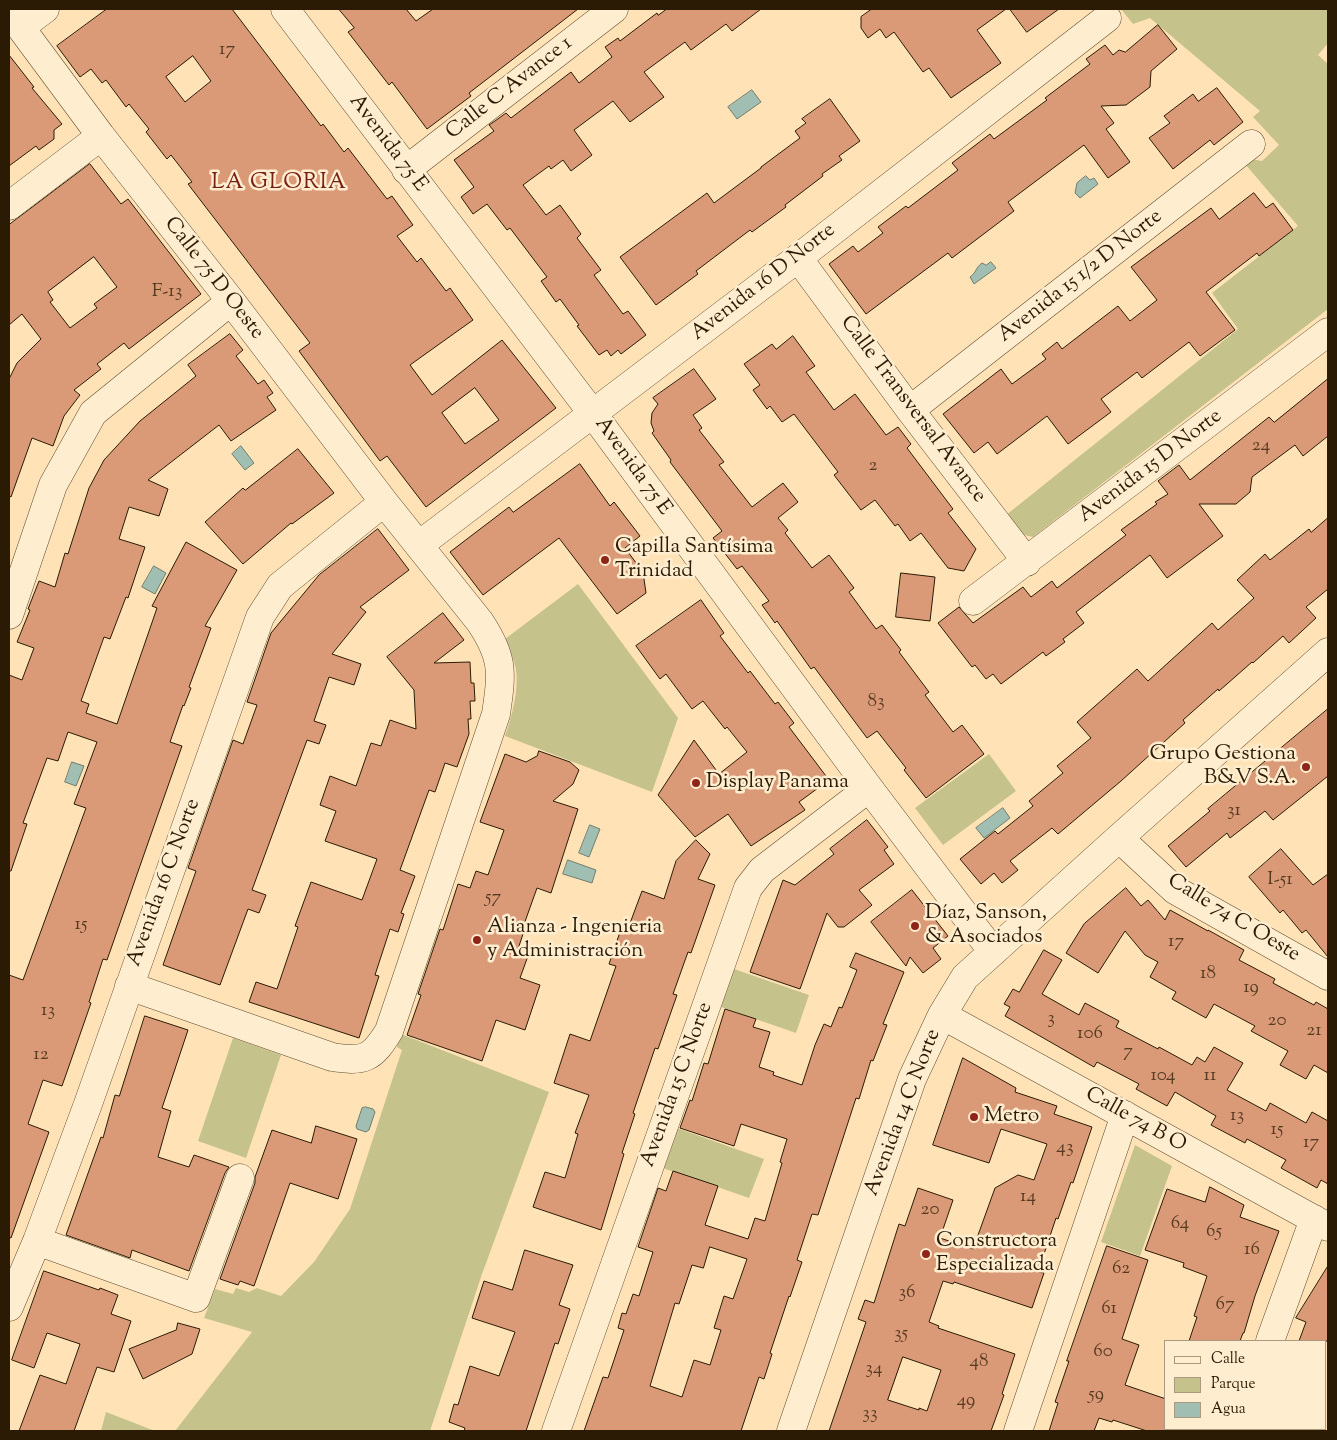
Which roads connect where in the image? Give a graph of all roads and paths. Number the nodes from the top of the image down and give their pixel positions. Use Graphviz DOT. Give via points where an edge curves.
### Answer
graph roads {
  1 [pos="45,9"];
  2 [pos="285,9"];
  3 [pos="614,9"];
  4 [pos="1106,18"];
  5 [pos="15,20"];
  6 [pos="101,136"];
  7 [pos="1251,144"];
  8 [pos="406,170"];
  9 [pos="9,206"];
  10 [pos="798,258"];
  11 [pos="231,300"];
  12 [pos="1328,332"];
  13 [pos="910,410"];
  14 [pos="593,414"];
  15 [pos="384,502"];
  16 [pos="419,545"];
  17 [pos="1027,562"];
  18 [pos="973,601"];
  19 [pos="9,615"];
  20 [pos="1328,652"];
  21 [pos="869,788"];
  22 [pos="1119,838"];
  23 [pos="993,952"];
  24 [pos="1328,976"];
  25 [pos="129,986"];
  26 [pos="942,1015"];
  27 [pos="1125,1115"];
  28 [pos="240,1178"];
  29 [pos="1321,1223"];
  30 [pos="37,1241"];
  31 [pos="9,1307"];
  32 [pos="1270,1340"];
  33 [pos="556,1431"];
  34 [pos="791,1431"];
  35 [pos="1018,1431"];
  1 -- 5 [label="street"];
  2 -- 8 [label="street, Avenida 75 E"];
  3 -- 8 [label="street, Calle C Avance 1"];
  4 -- 10 [label="street, Avenida 16 D Norte"];
  5 -- 6 [label="street, Calle 75 D Oeste"];
  6 -- 9 [label="street"];
  6 -- 11 [label="street, Calle 75 D Oeste"];
  7 -- 13 [label="street, Avenida 15 1/2 D Norte"];
  8 -- 14 [label="street, Avenida 75 E"];
  10 -- 13 [label="street, Calle Transversal Avance"];
  10 -- 14 [label="street, Avenida 16 D Norte"];
  11 -- 15 [label="street, Calle 75 D Oeste"];
  11 -- 19 [label="street" via="93,413 53,485"];
  12 -- 17 [label="street, Avenida 15 D Norte"];
  13 -- 17 [label="street, Calle Transversal Avance"];
  14 -- 16 [label="street, Avenida 16 D Norte"];
  14 -- 21 [label="street, Avenida 75 E"];
  15 -- 16 [label="street, Calle 75 D Oeste"];
  15 -- 25 [label="street, Avenida 16 C Norte" via="280,586 260,618"];
  16 -- 25 [label="street, Calle 75 D Oeste" via="491,638 497,652 500,692 496,714 389,1031 380,1045 369,1056 350,1060 332,1057"];
  17 -- 18 [label="street, Avenida 15 D Norte"];
  20 -- 22 [label="street, Avenida 14 C Norte"];
  21 -- 23 [label="street, Avenida 75 E"];
  21 -- 33 [label="street, Avenida 15 C Norte" via="762,870 748,888"];
  22 -- 23 [label="street, Avenida 14 C Norte"];
  22 -- 24 [label="street, Calle 74 C Oeste" via="1175,890"];
  23 -- 26 [label="street, Avenida 14 C Norte" via="965,977"];
  25 -- 30 [label="street, Avenida 16 C Norte"];
  26 -- 27 [label="street, Calle 74 B O"];
  26 -- 34 [label="street, Avenida 14 C Norte" via="912,1079"];
  27 -- 29 [label="street, Calle 74 B O"];
  27 -- 35 [label="street"];
  28 -- 30 [label="street" via="196,1298"];
  29 -- 32 [label="street"];
  30 -- 31 [label="street, Avenida 16 C Norte"];
}
